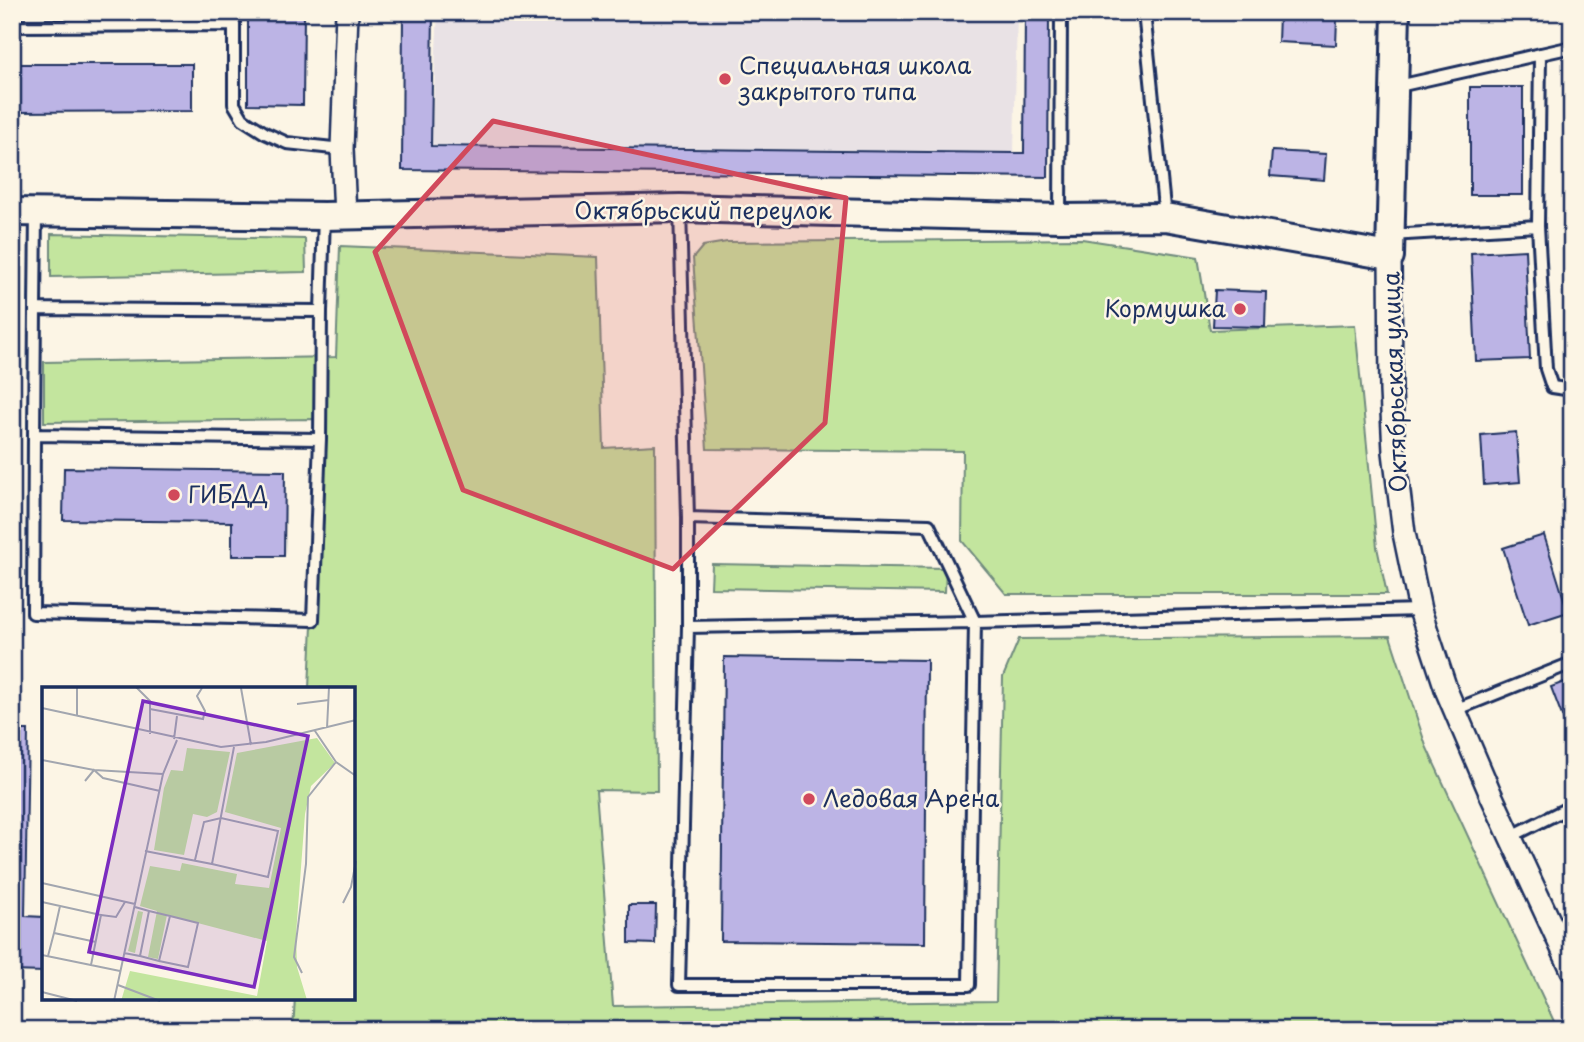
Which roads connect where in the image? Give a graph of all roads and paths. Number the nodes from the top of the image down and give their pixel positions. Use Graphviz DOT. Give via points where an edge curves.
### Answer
graph roads {
  1 [pos="64,12"];
  2 [pos="234,12"];
  3 [pos="347,12"];
  4 [pos="1061,12"];
  5 [pos="1144,12"];
  6 [pos="1396,12"];
  7 [pos="234,25"];
  8 [pos="12,26"];
  9 [pos="64,26"];
  10 [pos="1572,47"];
  11 [pos="1540,54"];
  12 [pos="1394,87"];
  13 [pos="342,149"];
  14 [pos="680,208"];
  15 [pos="24,212"];
  16 [pos="335,216"];
  17 [pos="1165,217"];
  18 [pos="1060,218"];
  19 [pos="1538,226"];
  20 [pos="1390,246"];
  21 [pos="35,309"];
  22 [pos="321,311"];
  23 [pos="1572,390"];
  24 [pos="34,435"];
  25 [pos="320,439"];
  26 [pos="688,518"];
  27 [pos="1420,610"];
  28 [pos="975,622"];
  29 [pos="688,626"];
  30 [pos="1572,663"];
  31 [pos="1455,710"];
  32 [pos="1572,806"];
  33 [pos="1510,837"];
  34 [pos="1572,970"];
  1 -- 9 [label="lane"];
  2 -- 7 [label="lane"];
  3 -- 13 [label="street"];
  4 -- 18 [label="lane"];
  5 -- 17 [label="lane"];
  6 -- 12 [label="street, Октябрьская улица"];
  7 -- 9 [label="lane"];
  7 -- 13 [label="lane" via="234,104 243,119 287,144"];
  8 -- 9 [label="lane"];
  10 -- 11 [label="lane"];
  11 -- 12 [label="lane"];
  11 -- 19 [label="lane"];
  12 -- 20 [label="street, Октябрьская улица"];
  13 -- 16 [label="street"];
  14 -- 16 [label="street, Октябрьский переулок"];
  14 -- 18 [label="street, Октябрьский переулок"];
  14 -- 26 [label="lane"];
  15 -- 16 [label="street, Октябрьский переулок"];
  15 -- 21 [label="lane"];
  16 -- 22 [label="lane"];
  17 -- 18 [label="street, Октябрьский переулок"];
  17 -- 20 [label="street, Октябрьский переулок"];
  19 -- 20 [label="lane"];
  19 -- 23 [label="lane" via="1546,369 1552,387"];
  20 -- 27 [label="street, Октябрьская улица" via="1394,452"];
  21 -- 22 [label="lane"];
  21 -- 24 [label="lane"];
  22 -- 25 [label="lane"];
  24 -- 25 [label="lane"];
  24 -- 25 [label="lane" via="33,613 313,620"];
  26 -- 28 [label="lane" via="929,525"];
  26 -- 29 [label="lane"];
  27 -- 28 [label="lane"];
  27 -- 31 [label="street, Октябрьская улица"];
  28 -- 29 [label="lane"];
  28 -- 29 [label="lane" via="969,985 679,985"];
  30 -- 31 [label="lane"];
  31 -- 33 [label="street, Октябрьская улица"];
  32 -- 33 [label="lane"];
  33 -- 34 [label="street, Октябрьская улица"];
}
